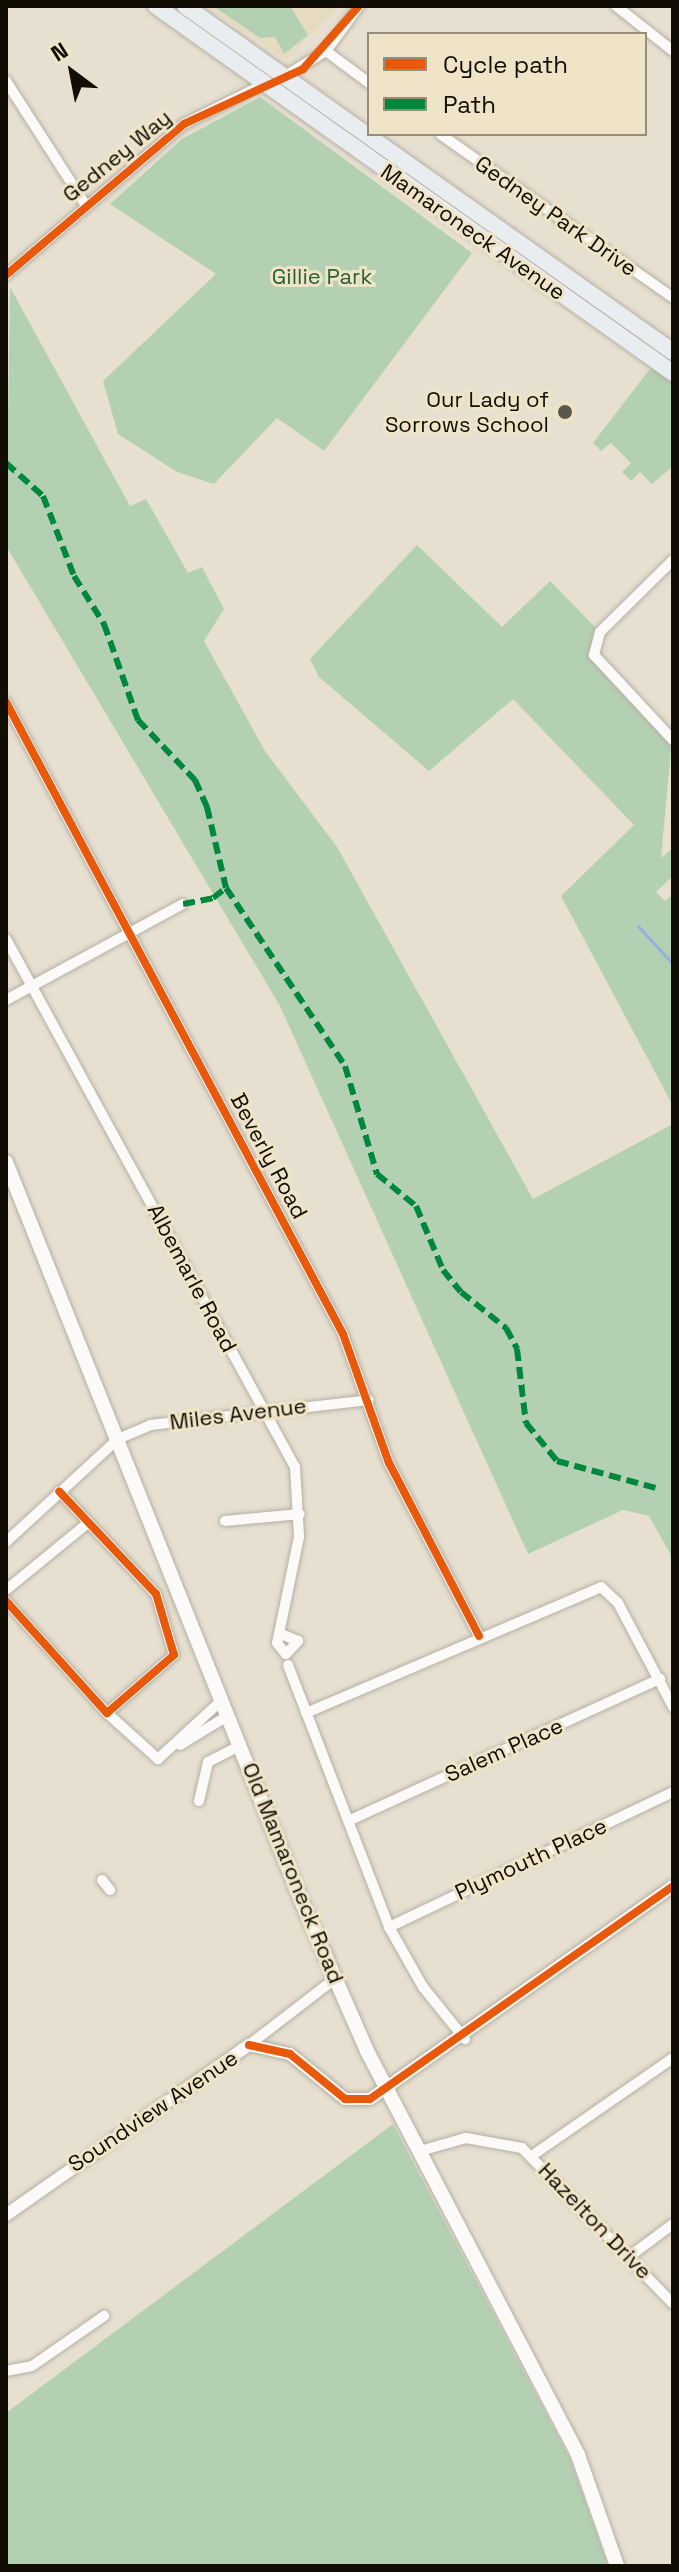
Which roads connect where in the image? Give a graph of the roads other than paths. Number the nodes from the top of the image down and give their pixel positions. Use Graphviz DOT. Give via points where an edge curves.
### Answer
graph roads {
  1 [pos="156,6"];
  2 [pos="185,6"];
  3 [pos="359,6"];
  4 [pos="616,6"];
  5 [pos="326,51"];
  6 [pos="673,51"];
  7 [pos="284,77"];
  8 [pos="6,81"];
  9 [pos="367,82"];
  10 [pos="264,84"];
  11 [pos="367,136"];
  12 [pos="367,136"];
  13 [pos="443,136"];
  14 [pos="85,204"];
  15 [pos="9,273"];
  16 [pos="673,298"];
  17 [pos="673,352"];
  18 [pos="673,373"];
  19 [pos="673,560"];
  20 [pos="6,702"];
  21 [pos="673,740"];
  22 [pos="183,904"];
  23 [pos="128,934"];
  24 [pos="6,939"];
  25 [pos="31,987"];
  26 [pos="6,1000"];
  27 [pos="6,1162"];
  28 [pos="369,1400"];
  29 [pos="262,1410"];
  30 [pos="118,1439"];
  31 [pos="59,1491"];
  32 [pos="300,1514"];
  33 [pos="225,1521"];
  34 [pos="88,1523"];
  35 [pos="6,1542"];
  36 [pos="6,1590"];
  37 [pos="6,1601"];
  38 [pos="281,1634"];
  39 [pos="479,1636"];
  40 [pos="288,1665"];
  41 [pos="660,1679"];
  42 [pos="223,1699"];
  43 [pos="673,1707"];
  44 [pos="107,1713"];
  45 [pos="306,1713"];
  46 [pos="229,1715"];
  47 [pos="240,1746"];
  48 [pos="158,1759"];
  49 [pos="673,1792"];
  50 [pos="199,1801"];
  51 [pos="348,1821"];
  52 [pos="102,1880"];
  53 [pos="673,1886"];
  54 [pos="110,1890"];
  55 [pos="389,1927"];
  56 [pos="336,1978"];
  57 [pos="465,2039"];
  58 [pos="249,2045"];
  59 [pos="673,2058"];
  60 [pos="388,2090"];
  61 [pos="420,2151"];
  62 [pos="533,2155"];
  63 [pos="6,2215"];
  64 [pos="673,2224"];
  65 [pos="630,2256"];
  66 [pos="673,2304"];
  67 [pos="104,2316"];
  68 [pos="6,2371"];
  69 [pos="617,2566"];
  1 -- 10 [label="main road, Mamaroneck Avenue"];
  2 -- 7 [label="main road, Mamaroneck Avenue"];
  3 -- 5 [label="street"];
  4 -- 6 [label="street"];
  5 -- 7 [label="street, Gedney Way"];
  5 -- 9 [label="street"];
  7 -- 10 [label="street, Gedney Way"];
  7 -- 12 [label="main road, Mamaroneck Avenue"];
  8 -- 14 [label="street"];
  10 -- 14 [label="street, Gedney Way" via="184,124"];
  10 -- 18 [label="main road, Mamaroneck Avenue"];
  11 -- 17 [label="main road, Mamaroneck Avenue"];
  13 -- 16 [label="street, Gedney Park Drive"];
  14 -- 15 [label="street, Gedney Way"];
  19 -- 21 [label="street" via="600,632 594,655"];
  20 -- 23 [label="street, Beverly Road"];
  22 -- 23 [label="street"];
  23 -- 25 [label="street"];
  23 -- 28 [label="street, Beverly Road" via="343,1334"];
  24 -- 25 [label="street, Albemarle Road"];
  25 -- 26 [label="street"];
  25 -- 29 [label="street, Albemarle Road"];
  27 -- 30 [label="main road, Old Mamaroneck Road"];
  28 -- 29 [label="street, Miles Avenue"];
  28 -- 39 [label="street, Beverly Road" via="389,1463"];
  29 -- 30 [label="street, Miles Avenue" via="151,1425"];
  29 -- 32 [label="street, Albemarle Road" via="295,1467"];
  30 -- 31 [label="street, Miles Avenue"];
  30 -- 42 [label="main road, Old Mamaroneck Road"];
  31 -- 34 [label="street"];
  31 -- 35 [label="street, Miles Avenue"];
  32 -- 33 [label="street"];
  32 -- 38 [label="street, Albemarle Road"];
  34 -- 36 [label="street"];
  34 -- 44 [label="street" via="156,1594 174,1655"];
  37 -- 44 [label="street"];
  39 -- 41 [label="street" via="601,1587 618,1603"];
  39 -- 45 [label="street"];
  40 -- 45 [label="street"];
  41 -- 43 [label="street"];
  41 -- 51 [label="street, Salem Place"];
  42 -- 46 [label="main road, Old Mamaroneck Road"];
  42 -- 48 [label="street"];
  44 -- 48 [label="street"];
  45 -- 51 [label="street"];
  46 -- 47 [label="main road, Old Mamaroneck Road"];
  46 -- 48 [label="street"];
  47 -- 50 [label="street" via="208,1762"];
  47 -- 56 [label="main road, Old Mamaroneck Road"];
  49 -- 55 [label="street, Plymouth Place"];
  51 -- 55 [label="street"];
  52 -- 54 [label="street"];
  53 -- 57 [label="street"];
  55 -- 57 [label="street" via="423,1987"];
  56 -- 58 [label="street, Soundview Avenue"];
  56 -- 60 [label="main road, Old Mamaroneck Road"];
  57 -- 60 [label="street"];
  58 -- 60 [label="street" via="290,2054 352,2102"];
  58 -- 63 [label="street, Soundview Avenue"];
  59 -- 62 [label="street"];
  60 -- 61 [label="main road, Old Mamaroneck Road"];
  61 -- 62 [label="street, Hazelton Drive" via="483,2137"];
  61 -- 69 [label="main road, Old Mamaroneck Road" via="578,2455"];
  62 -- 65 [label="street, Hazelton Drive"];
  64 -- 65 [label="street"];
  65 -- 66 [label="street, Hazelton Drive"];
  67 -- 68 [label="street" via="32,2366"];
}
